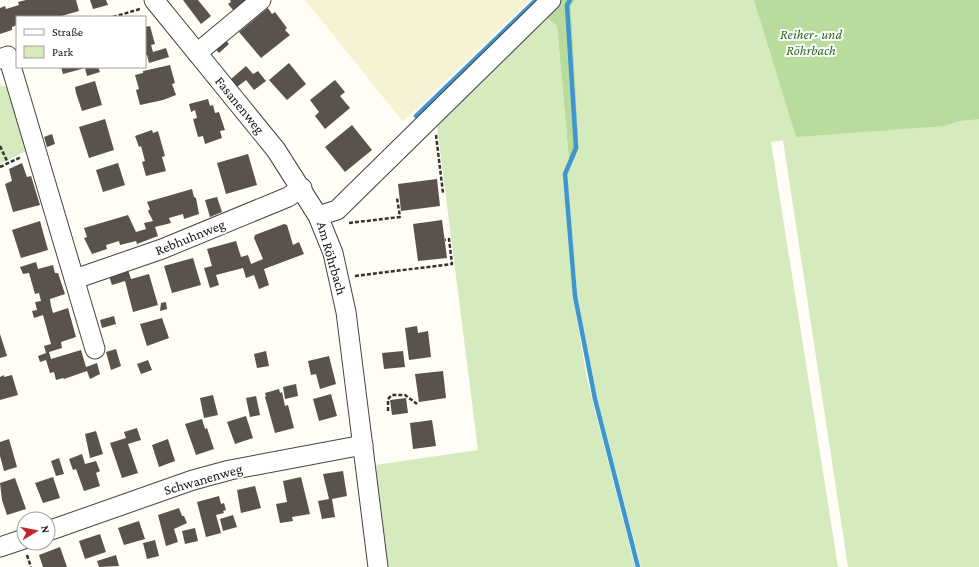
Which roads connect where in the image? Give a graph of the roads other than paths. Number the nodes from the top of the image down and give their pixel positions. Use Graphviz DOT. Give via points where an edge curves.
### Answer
graph roads {
  1 [pos="154,0"];
  2 [pos="261,0"];
  3 [pos="551,0"];
  4 [pos="197,53"];
  5 [pos="8,54"];
  6 [pos="302,188"];
  7 [pos="318,216"];
  8 [pos="75,279"];
  9 [pos="95,349"];
  10 [pos="363,445"];
  11 [pos="56,528"];
  12 [pos="16,542"];
  13 [pos="0,547"];
  14 [pos="378,567"];
  1 -- 4 [label="street, Fasanenweg"];
  2 -- 4 [label="street"];
  3 -- 7 [label="street, Am Röhrbach" via="337,210"];
  4 -- 6 [label="street, Fasanenweg" via="276,150"];
  5 -- 8 [label="street"];
  6 -- 7 [label="street, Fasanenweg"];
  6 -- 8 [label="street, Rebhuhnweg" via="288,197 162,249"];
  7 -- 10 [label="street, Am Röhrbach" via="333,253 346,312"];
  8 -- 9 [label="street"];
  10 -- 11 [label="street, Schwanenweg" via="230,470 193,480"];
  10 -- 14 [label="street, Am Röhrbach"];
  12 -- 13 [label="street"];
}
